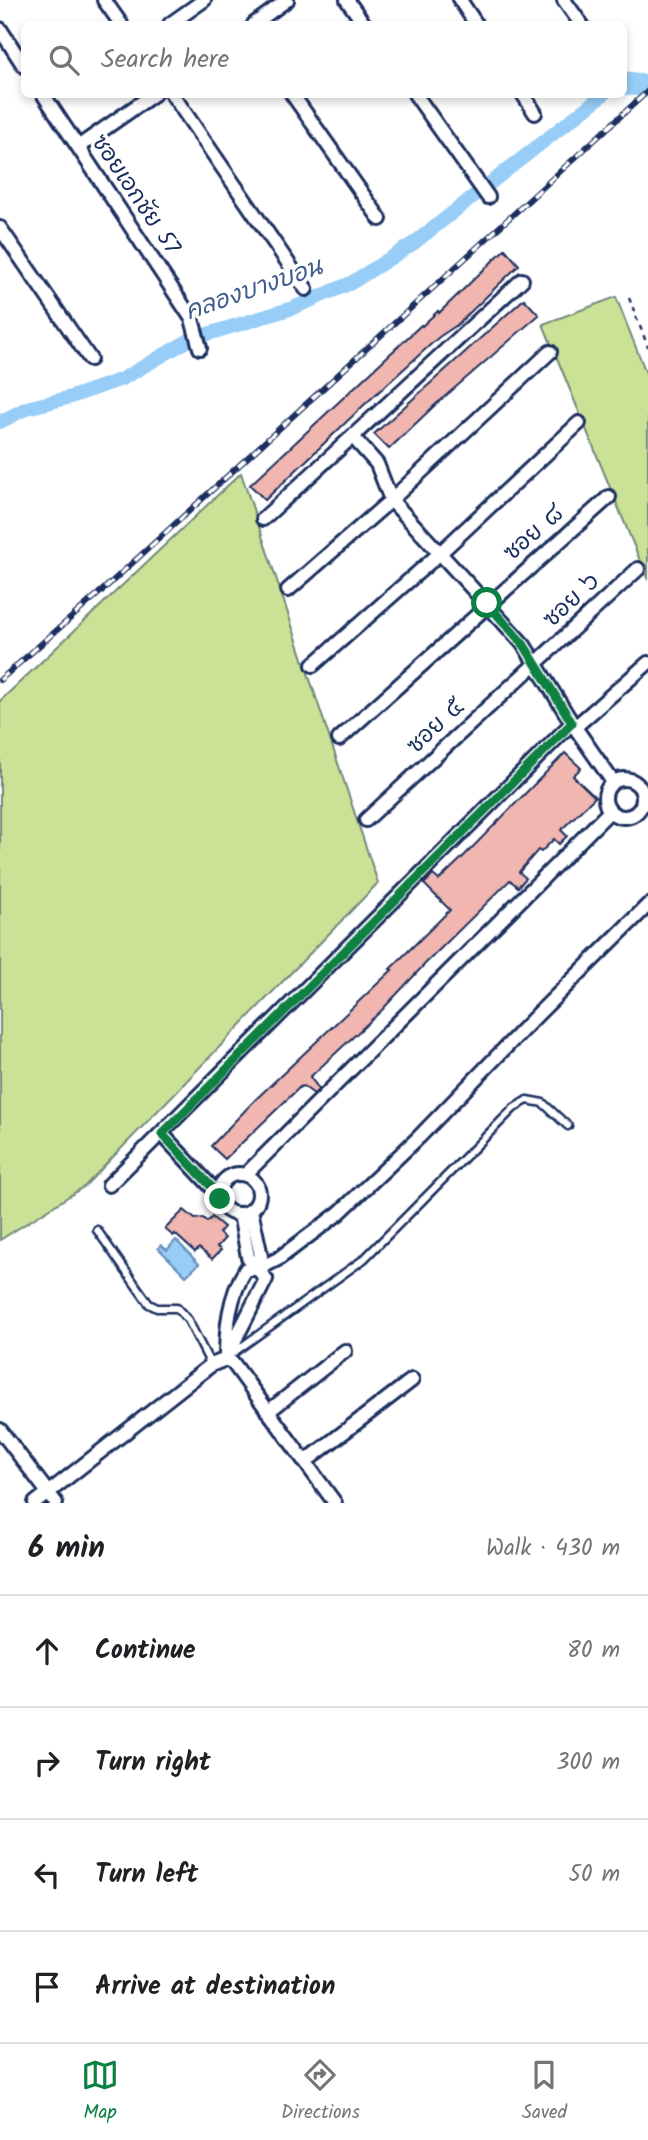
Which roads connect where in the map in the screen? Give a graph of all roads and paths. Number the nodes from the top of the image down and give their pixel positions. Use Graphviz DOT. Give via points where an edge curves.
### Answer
graph roads {
  1 [pos="104,0"];
  2 [pos="204,0"];
  3 [pos="287,0"];
  4 [pos="346,0"];
  5 [pos="460,0"];
  6 [pos="564,0"];
  7 [pos="119,21"];
  8 [pos="174,21"];
  9 [pos="258,21"];
  10 [pos="362,21"];
  11 [pos="474,21"];
  12 [pos="579,21"];
  13 [pos="0,29"];
  14 [pos="21,61"];
  15 [pos="46,98"];
  16 [pos="148,98"];
  17 [pos="175,98"];
  18 [pos="295,98"];
  19 [pos="418,98"];
  20 [pos="526,98"];
  21 [pos="536,113"];
  22 [pos="78,147"];
  23 [pos="488,197"];
  24 [pos="380,219"];
  25 [pos="0,228"];
  26 [pos="522,280"];
  27 [pos="306,289"];
  28 [pos="629,298"];
  29 [pos="648,347"];
  30 [pos="201,348"];
  31 [pos="550,352"];
  32 [pos="90,359"];
  33 [pos="579,423"];
  34 [pos="353,437"];
  35 [pos="609,497"];
  36 [pos="391,500"];
  37 [pos="263,519"];
  38 [pos="439,554"];
  39 [pos="638,569"];
  40 [pos="288,590"];
  41 [pos="487,603"];
  42 [pos="648,663"];
  43 [pos="313,664"];
  44 [pos="535,664"];
  45 [pos="574,725"];
  46 [pos="339,739"];
  47 [pos="613,782"];
  48 [pos="644,783"];
  49 [pos="610,811"];
  50 [pos="644,815"];
  51 [pos="366,820"];
  52 [pos="648,905"];
  53 [pos="568,1126"];
  54 [pos="162,1134"];
  55 [pos="245,1175"];
  56 [pos="110,1185"];
  57 [pos="220,1196"];
  58 [pos="245,1212"];
  59 [pos="97,1230"];
  60 [pos="258,1269"];
  61 [pos="345,1351"];
  62 [pos="226,1359"];
  63 [pos="211,1365"];
  64 [pos="412,1380"];
  65 [pos="269,1411"];
  66 [pos="0,1430"];
  67 [pos="305,1462"];
  68 [pos="52,1498"];
  69 [pos="35,1503"];
  70 [pos="335,1503"];
  1 -- 7 [label="street"];
  2 -- 8 [label="street"];
  3 -- 9 [label="street"];
  4 -- 10 [label="street"];
  5 -- 11 [label="street"];
  6 -- 12 [label="street"];
  13 -- 14 [label="street"];
  15 -- 22 [label="street, ซอยเอกชัย 57"];
  16 -- 22 [label="street"];
  17 -- 27 [label="street"];
  18 -- 24 [label="street"];
  19 -- 23 [label="street"];
  20 -- 21 [label="street"];
  22 -- 30 [label="street, ซอยเอกชัย 57" via="192,319"];
  25 -- 32 [label="street"];
  26 -- 34 [label="street"];
  28 -- 29 [label="path"];
  31 -- 36 [label="street"];
  33 -- 38 [label="street"];
  34 -- 36 [label="street" via="377,464"];
  34 -- 37 [label="street"];
  35 -- 41 [label="street, ซอย ๘"];
  36 -- 38 [label="street"];
  36 -- 40 [label="street"];
  38 -- 41 [label="street"];
  38 -- 43 [label="street"];
  39 -- 44 [label="street, ซอย ๖"];
  41 -- 44 [label="street"];
  41 -- 46 [label="street, ซอย ๘"];
  42 -- 45 [label="street"];
  44 -- 45 [label="street"];
  44 -- 51 [label="street, ซอย ๕"];
  45 -- 47 [label="street"];
  45 -- 54 [label="street"];
  47 -- 48 [label="street"];
  47 -- 49 [label="street" via="605,796"];
  48 -- 50 [label="street"];
  49 -- 50 [label="street" via="626,817"];
  49 -- 55 [label="street"];
  52 -- 60 [label="street" via="339,1213"];
  53 -- 62 [label="lane" via="543,1103 527,1100 514,1108 364,1259"];
  54 -- 56 [label="street"];
  54 -- 57 [label="street"];
  55 -- 57 [label="street" via="225,1180"];
  55 -- 58 [label="street" via="255,1182 259,1193 258,1203"];
  57 -- 58 [label="street" via="228,1211"];
  58 -- 60 [label="street" via="261,1256"];
  59 -- 63 [label="lane" via="149,1304 177,1308 188,1320"];
  60 -- 62 [label="street" via="266,1279"];
  60 -- 62 [label="street" via="246,1269 239,1279 230,1310"];
  61 -- 65 [label="street"];
  62 -- 63 [label="street"];
  62 -- 65 [label="street"];
  63 -- 68 [label="street"];
  64 -- 67 [label="street"];
  65 -- 67 [label="street"];
  66 -- 68 [label="street"];
  67 -- 70 [label="street"];
  68 -- 69 [label="street"];
}
